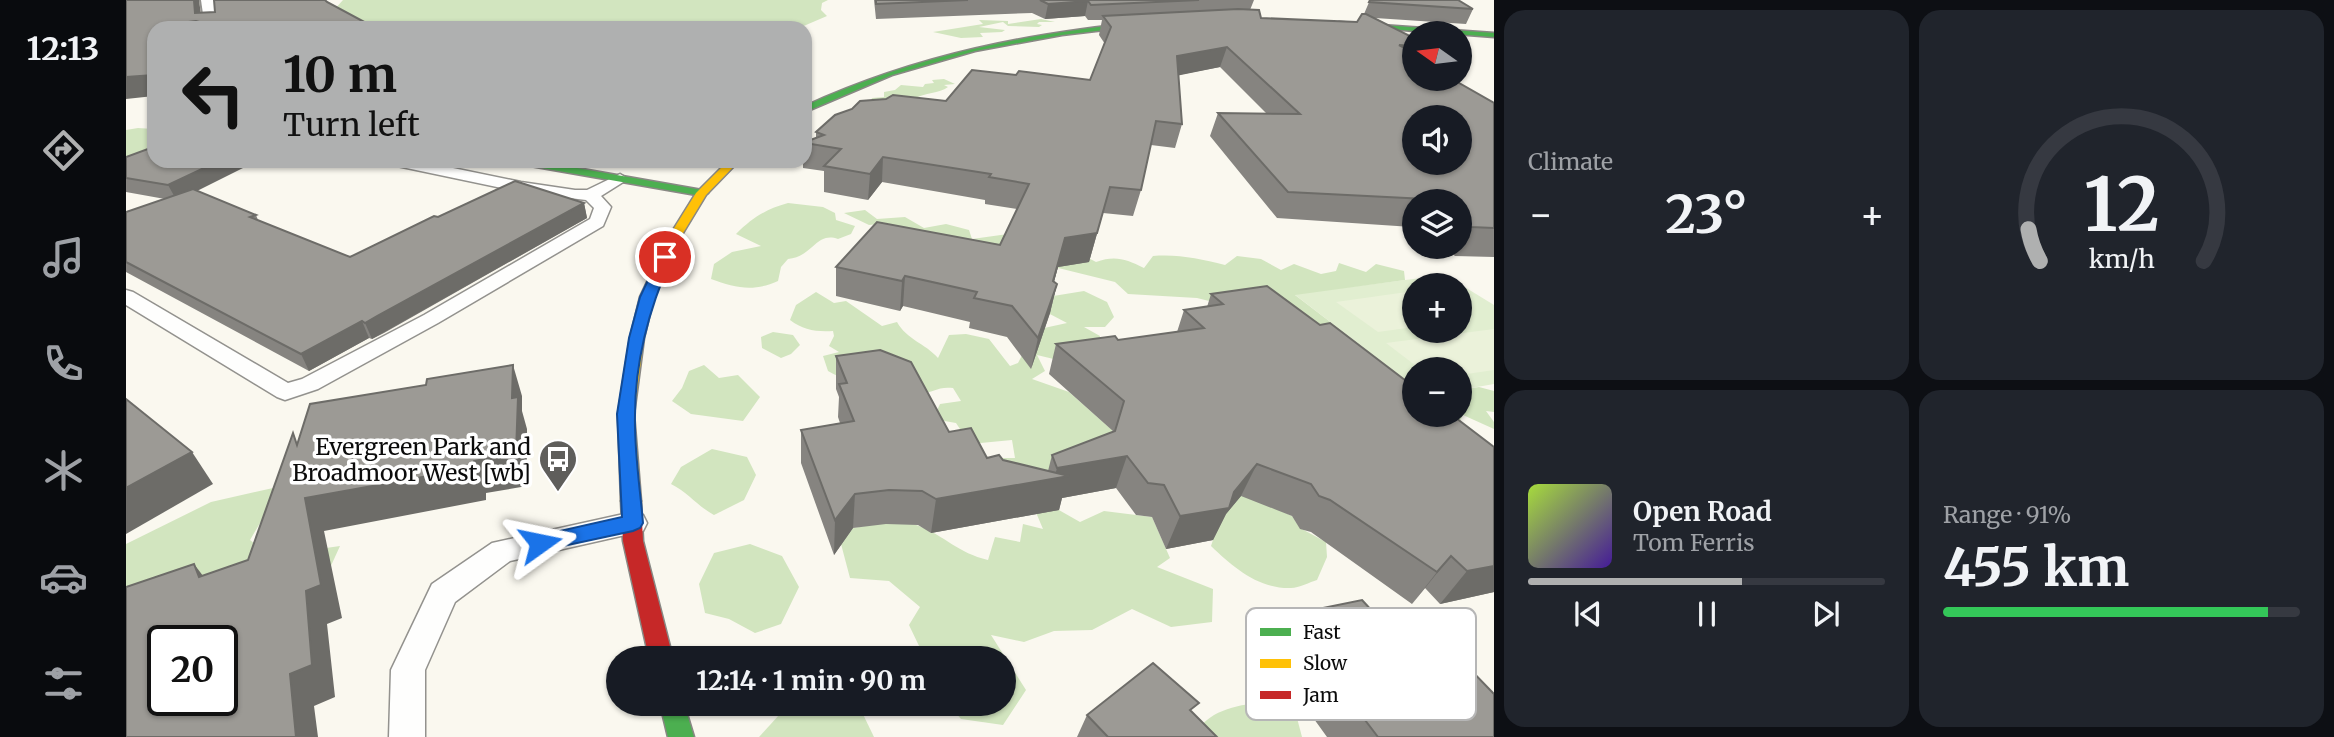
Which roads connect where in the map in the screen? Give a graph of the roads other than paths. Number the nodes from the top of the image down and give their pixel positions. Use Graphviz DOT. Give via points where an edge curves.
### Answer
graph roads {
  1 [pos="209,0"];
  2 [pos="1357,6"];
  3 [pos="212,21"];
  4 [pos="1164,23"];
  5 [pos="1326,23"];
  6 [pos="1379,26"];
  7 [pos="1494,35"];
  8 [pos="812,106"];
  9 [pos="430,168"];
  10 [pos="558,168"];
  11 [pos="727,168"];
  12 [pos="620,179"];
  13 [pos="702,193"];
  14 [pos="590,195"];
  15 [pos="126,296"];
  16 [pos="633,523"];
  17 [pos="658,646"];
  18 [pos="675,716"];
  19 [pos="407,737"];
  20 [pos="681,737"];
  1 -- 3 [label="street"];
  2 -- 6 [label="street"];
  4 -- 8 [label="street" via="1059,32 951,52 868,79"];
  5 -- 6 [label="street"];
  6 -- 7 [label="street"];
  9 -- 14 [label="lane" via="521,187"];
  10 -- 12 [label="street"];
  11 -- 13 [label="street"];
  12 -- 13 [label="street"];
  12 -- 14 [label="lane"];
  13 -- 16 [label="street" via="674,238 648,297 637,338 626,414"];
  14 -- 15 [label="lane" via="603,207 597,222 431,319 310,384 285,391"];
  16 -- 17 [label="street" via="633,541"];
  16 -- 19 [label="lane" via="502,551 443,593 408,670"];
  18 -- 20 [label="street"];
}
